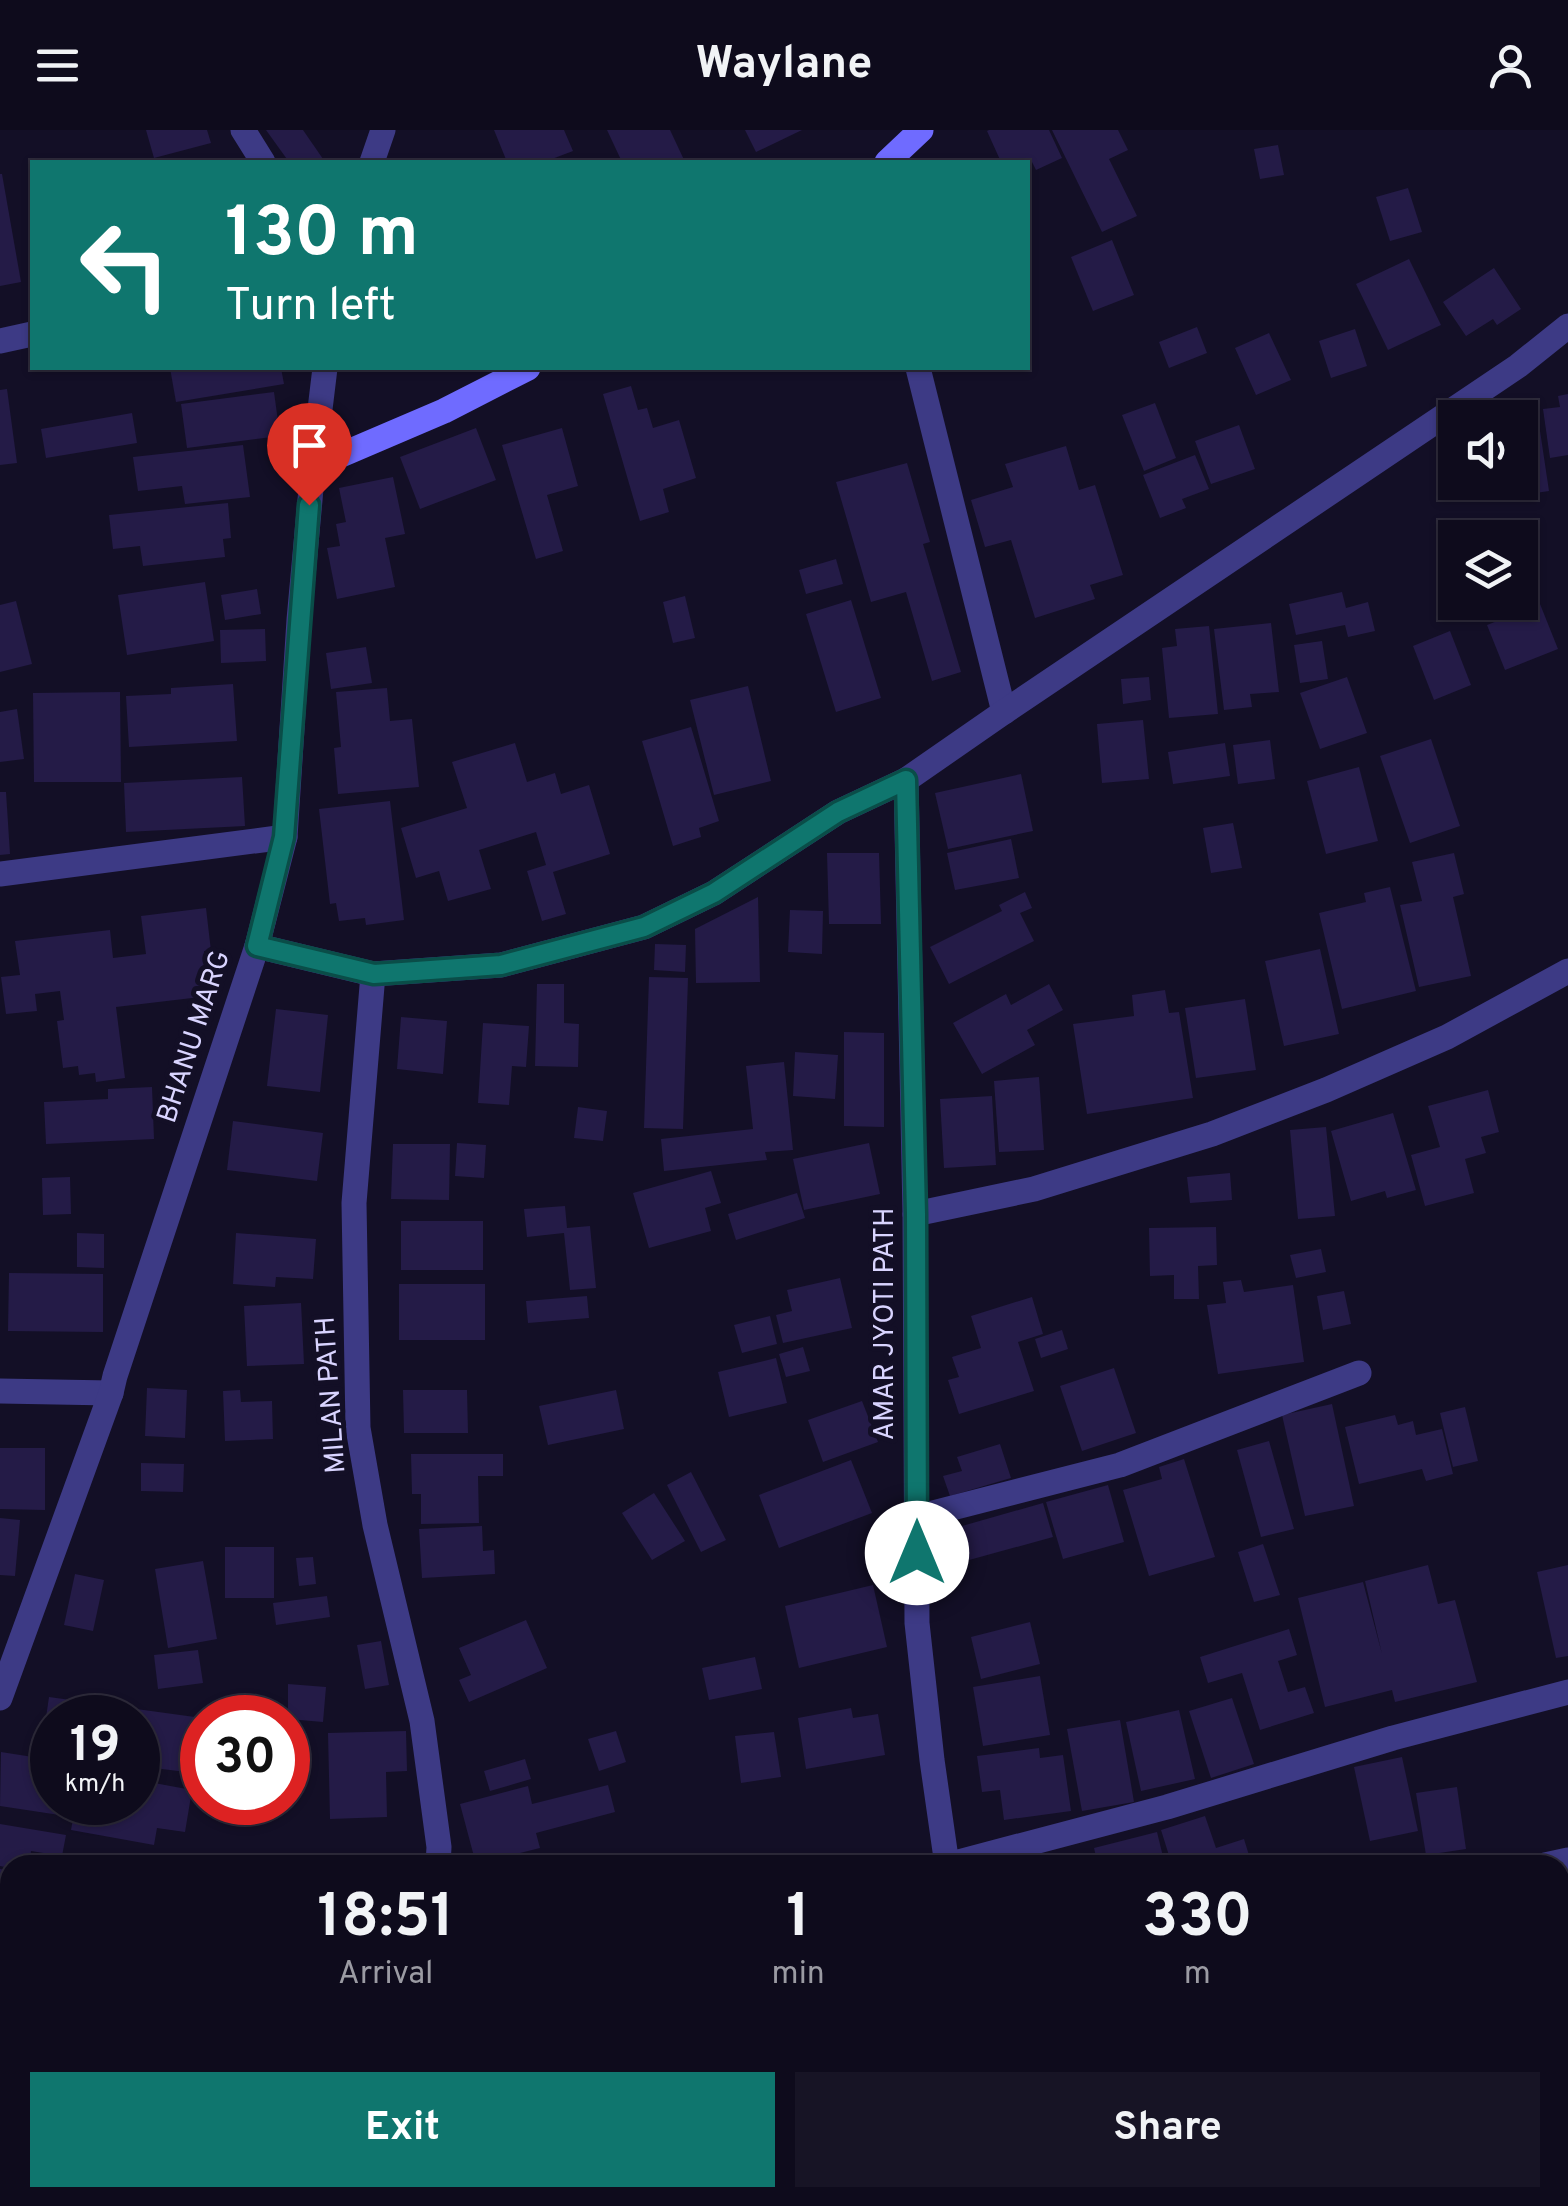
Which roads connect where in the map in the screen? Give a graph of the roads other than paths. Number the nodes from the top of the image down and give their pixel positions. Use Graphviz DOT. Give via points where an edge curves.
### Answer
graph roads {
  1 [pos="244,130"];
  2 [pos="383,130"];
  3 [pos="921,130"];
  4 [pos="262,160"];
  5 [pos="373,160"];
  6 [pos="888,160"];
  7 [pos="1568,326"];
  8 [pos="30,334"];
  9 [pos="0,341"];
  10 [pos="325,370"];
  11 [pos="524,370"];
  12 [pos="918,370"];
  13 [pos="313,467"];
  14 [pos="1004,712"];
  15 [pos="906,780"];
  16 [pos="284,837"];
  17 [pos="0,874"];
  18 [pos="257,946"];
  19 [pos="1568,971"];
  20 [pos="374,974"];
  21 [pos="916,1214"];
  22 [pos="1360,1373"];
  23 [pos="0,1391"];
  24 [pos="111,1392"];
  25 [pos="917,1517"];
  26 [pos="1568,1692"];
  27 [pos="0,1697"];
  28 [pos="439,1855"];
  29 [pos="946,1855"];
  30 [pos="986,1855"];
  1 -- 4 [label="street"];
  2 -- 5 [label="street"];
  3 -- 6 [label="street"];
  7 -- 14 [label="street"];
  8 -- 9 [label="street"];
  10 -- 13 [label="street, BHANU MARG"];
  11 -- 13 [label="street"];
  12 -- 14 [label="street"];
  13 -- 16 [label="street, BHANU MARG"];
  14 -- 15 [label="street"];
  15 -- 20 [label="street" via="838,812 714,893 644,927 501,965"];
  15 -- 21 [label="street, AMAR JYOTI PATH"];
  16 -- 17 [label="street"];
  16 -- 18 [label="street, BHANU MARG"];
  18 -- 20 [label="street"];
  18 -- 24 [label="street, BHANU MARG"];
  19 -- 21 [label="street" via="1447,1037 1212,1134 1034,1189"];
  20 -- 28 [label="street, MILAN PATH" via="354,1204 358,1428 422,1721"];
  21 -- 25 [label="street, AMAR JYOTI PATH"];
  22 -- 25 [label="street" via="1120,1465"];
  23 -- 24 [label="street"];
  24 -- 27 [label="street, BHANU MARG"];
  25 -- 29 [label="street, AMAR JYOTI PATH" via="918,1623"];
  26 -- 30 [label="street"];
}
